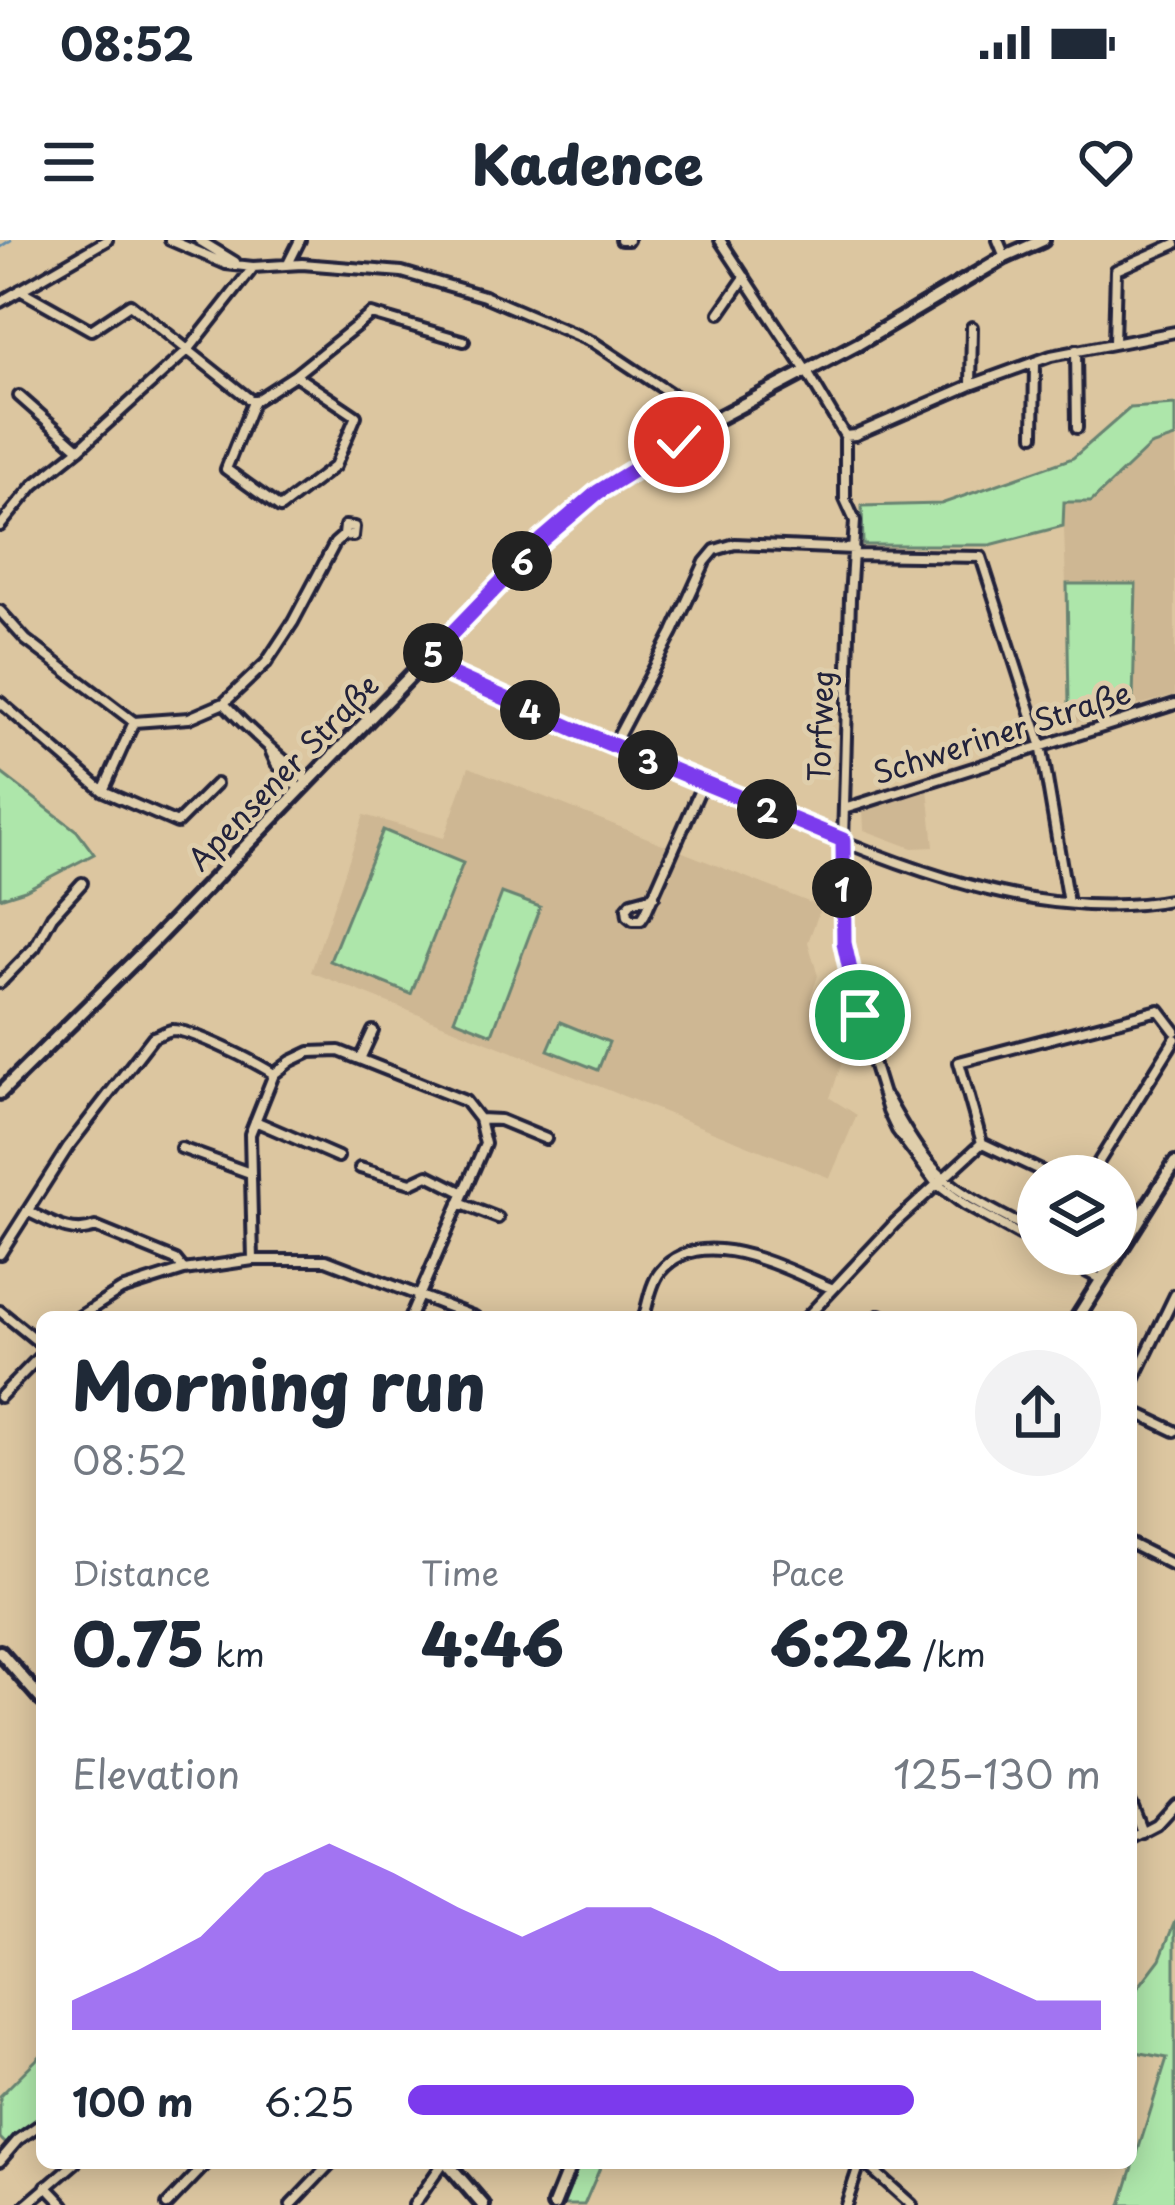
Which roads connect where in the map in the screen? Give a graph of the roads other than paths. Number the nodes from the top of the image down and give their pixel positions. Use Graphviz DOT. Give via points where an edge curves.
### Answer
graph roads {
  1 [pos="107,240"];
  2 [pos="170,240"];
  3 [pos="300,240"];
  4 [pos="720,240"];
  5 [pos="998,240"];
  6 [pos="1043,240"];
  7 [pos="198,243"];
  8 [pos="1175,244"];
  9 [pos="1005,257"];
  10 [pos="287,265"];
  11 [pos="253,267"];
  12 [pos="745,278"];
  13 [pos="20,290"];
  14 [pos="0,302"];
  15 [pos="720,313"];
  16 [pos="972,327"];
  17 [pos="1175,332"];
  18 [pos="464,341"];
  19 [pos="1114,342"];
  20 [pos="189,350"];
  21 [pos="1076,350"];
  22 [pos="1035,362"];
  23 [pos="807,372"];
  24 [pos="295,375"];
  25 [pos="971,385"];
  26 [pos="19,396"];
  27 [pos="253,402"];
  28 [pos="712,421"];
  29 [pos="1077,428"];
  30 [pos="1034,435"];
  31 [pos="844,436"];
  32 [pos="79,448"];
  33 [pos="0,526"];
  34 [pos="344,535"];
  35 [pos="854,552"];
  36 [pos="0,611"];
  37 [pos="424,662"];
  38 [pos="0,702"];
  39 [pos="224,703"];
  40 [pos="1175,704"];
  41 [pos="134,722"];
  42 [pos="1041,745"];
  43 [pos="614,746"];
  44 [pos="704,783"];
  45 [pos="216,784"];
  46 [pos="304,786"];
  47 [pos="103,790"];
  48 [pos="844,809"];
  49 [pos="843,840"];
  50 [pos="82,883"];
  51 [pos="654,896"];
  52 [pos="1175,898"];
  53 [pos="1069,903"];
  54 [pos="0,983"];
  55 [pos="373,1030"];
  56 [pos="1175,1035"];
  57 [pos="360,1059"];
  58 [pos="274,1074"];
  59 [pos="0,1093"];
  60 [pos="479,1119"];
  61 [pos="255,1121"];
  62 [pos="546,1139"];
  63 [pos="982,1143"];
  64 [pos="181,1148"];
  65 [pos="1103,1155"];
  66 [pos="338,1157"];
  67 [pos="1017,1160"];
  68 [pos="1175,1163"];
  69 [pos="360,1168"];
  70 [pos="250,1173"];
  71 [pos="940,1181"];
  72 [pos="461,1197"];
  73 [pos="27,1211"];
  74 [pos="498,1218"];
  75 [pos="1017,1223"];
  76 [pos="1137,1223"];
  77 [pos="1017,1233"];
  78 [pos="0,1254"];
  79 [pos="253,1260"];
  80 [pos="184,1270"];
  81 [pos="1104,1275"];
  82 [pos="831,1288"];
  83 [pos="419,1294"];
  84 [pos="1175,1295"];
  85 [pos="0,1311"];
  86 [pos="88,1311"];
  87 [pos="412,1311"];
  88 [pos="460,1311"];
  89 [pos="646,1311"];
  90 [pos="811,1311"];
  91 [pos="1082,1311"];
  92 [pos="36,1344"];
  93 [pos="36,1357"];
  94 [pos="1137,1374"];
  95 [pos="0,1397"];
  96 [pos="1137,1414"];
  97 [pos="1175,1431"];
  98 [pos="1137,1547"];
  99 [pos="1175,1566"];
  100 [pos="0,1652"];
  101 [pos="36,1693"];
  102 [pos="1175,1804"];
  103 [pos="1137,1819"];
  104 [pos="1142,1832"];
  105 [pos="1137,1834"];
  106 [pos="36,2127"];
  107 [pos="0,2161"];
  108 [pos="67,2169"];
  109 [pos="201,2169"];
  110 [pos="326,2169"];
  111 [pos="441,2169"];
  112 [pos="450,2169"];
  113 [pos="569,2169"];
  114 [pos="860,2169"];
  115 [pos="870,2169"];
  116 [pos="46,2186"];
  117 [pos="26,2205"];
  118 [pos="64,2205"];
  119 [pos="167,2205"];
  120 [pos="291,2205"];
  121 [pos="414,2205"];
  122 [pos="483,2205"];
  123 [pos="554,2205"];
  124 [pos="846,2205"];
  125 [pos="912,2205"];
  1 -- 13 [label="street"];
  2 -- 7 [label="street"];
  3 -- 10 [label="street"];
  4 -- 12 [label="street"];
  5 -- 9 [label="street"];
  6 -- 9 [label="main road, Apensener Straße"];
  7 -- 11 [label="street" via="226,265"];
  8 -- 19 [label="street" via="1116,270"];
  9 -- 23 [label="main road, Apensener Straße"];
  10 -- 11 [label="street"];
  10 -- 28 [label="street" via="402,272 484,296 592,342"];
  11 -- 20 [label="street"];
  12 -- 15 [label="street"];
  12 -- 23 [label="street"];
  13 -- 14 [label="street"];
  13 -- 20 [label="street" via="91,330 130,304"];
  16 -- 25 [label="street"];
  17 -- 19 [label="street"];
  18 -- 24 [label="street" via="371,314"];
  19 -- 21 [label="street"];
  20 -- 27 [label="street"];
  20 -- 32 [label="street"];
  21 -- 22 [label="street"];
  21 -- 29 [label="street"];
  22 -- 25 [label="street"];
  22 -- 30 [label="street"];
  23 -- 28 [label="main road, Apensener Straße"];
  23 -- 31 [label="street"];
  24 -- 27 [label="street"];
  24 -- 27 [label="street" via="356,416 335,466 280,508 226,469"];
  25 -- 31 [label="street"];
  26 -- 32 [label="street"];
  28 -- 37 [label="main road, Apensener Straße" via="598,492"];
  31 -- 35 [label="street, Torfweg"];
  32 -- 33 [label="street"];
  34 -- 39 [label="street" via="266,663"];
  35 -- 42 [label="street" via="981,557"];
  35 -- 43 [label="street" via="735,544 715,550"];
  35 -- 48 [label="street, Torfweg"];
  36 -- 41 [label="street"];
  37 -- 43 [label="street"];
  37 -- 46 [label="main road, Apensener Straße"];
  38 -- 47 [label="street"];
  39 -- 41 [label="street" via="189,718"];
  39 -- 46 [label="street"];
  40 -- 42 [label="street, Schweriner Straße"];
  41 -- 47 [label="street"];
  42 -- 48 [label="street, Schweriner Straße"];
  42 -- 53 [label="street"];
  43 -- 44 [label="street"];
  44 -- 49 [label="street"];
  44 -- 51 [label="street"];
  45 -- 47 [label="street" via="177,823"];
  46 -- 59 [label="main road, Apensener Straße"];
  48 -- 49 [label="street, Torfweg"];
  49 -- 53 [label="street" via="992,892"];
  49 -- 71 [label="street, Torfweg" via="844,943 867,1043 882,1090"];
  50 -- 54 [label="street"];
  52 -- 53 [label="street"];
  55 -- 57 [label="street"];
  56 -- 63 [label="street" via="1159,1010 959,1061"];
  56 -- 65 [label="street"];
  57 -- 58 [label="street" via="310,1052"];
  57 -- 60 [label="street" via="465,1101"];
  58 -- 61 [label="street"];
  58 -- 73 [label="street" via="196,1037 173,1030 153,1037"];
  60 -- 62 [label="street"];
  60 -- 72 [label="street" via="485,1144"];
  61 -- 66 [label="street"];
  61 -- 70 [label="street"];
  63 -- 67 [label="street"];
  63 -- 71 [label="street"];
  64 -- 70 [label="street"];
  68 -- 76 [label="main road"];
  69 -- 72 [label="street" via="411,1183 428,1175"];
  70 -- 79 [label="street"];
  71 -- 75 [label="street, Torfweg"];
  71 -- 77 [label="street, Torfweg"];
  71 -- 82 [label="street"];
  72 -- 74 [label="street"];
  72 -- 83 [label="street"];
  73 -- 78 [label="street"];
  73 -- 80 [label="street" via="72,1230 95,1227"];
  79 -- 80 [label="street"];
  79 -- 83 [label="street" via="326,1260"];
  80 -- 86 [label="street" via="121,1290"];
  81 -- 91 [label="main road"];
  82 -- 89 [label="street" via="740,1251 701,1251 658,1273"];
  82 -- 90 [label="street"];
  83 -- 87 [label="street"];
  83 -- 88 [label="street"];
  84 -- 94 [label="street"];
  85 -- 92 [label="street"];
  93 -- 95 [label="street"];
  96 -- 97 [label="street"];
  98 -- 99 [label="street"];
  100 -- 101 [label="main road"];
  102 -- 104 [label="street"];
  103 -- 104 [label="street"];
  104 -- 105 [label="street"];
  106 -- 107 [label="street"];
  108 -- 116 [label="street"];
  109 -- 119 [label="street"];
  110 -- 120 [label="street"];
  111 -- 121 [label="street"];
  112 -- 122 [label="main road"];
  113 -- 123 [label="main road"];
  114 -- 124 [label="street"];
  115 -- 125 [label="street"];
  116 -- 117 [label="street"];
  116 -- 118 [label="street"];
}
